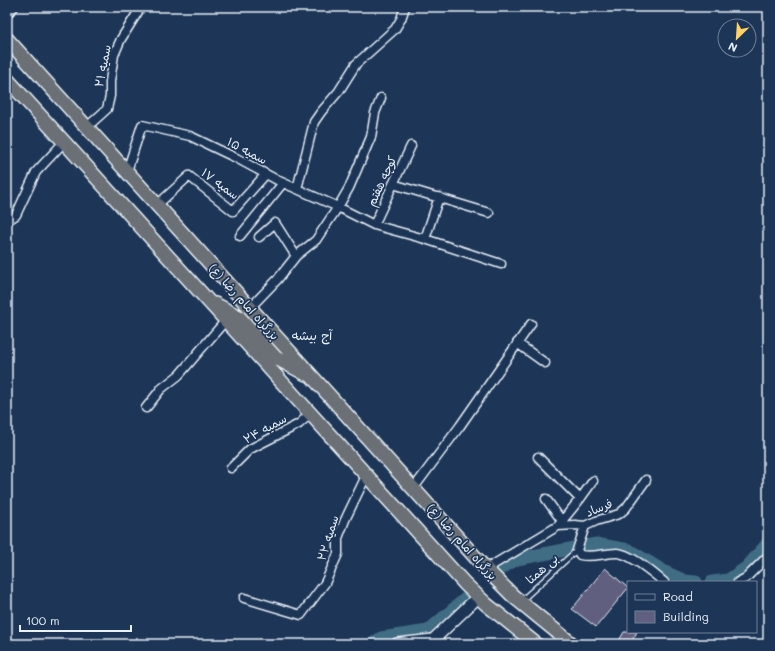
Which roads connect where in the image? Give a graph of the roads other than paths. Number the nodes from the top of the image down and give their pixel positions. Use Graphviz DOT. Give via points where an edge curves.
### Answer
graph roads {
  1 [pos="14,7"];
  2 [pos="142,7"];
  3 [pos="405,7"];
  4 [pos="7,14"];
  5 [pos="7,39"];
  6 [pos="7,79"];
  7 [pos="381,98"];
  8 [pos="87,127"];
  9 [pos="64,142"];
  10 [pos="411,146"];
  11 [pos="127,171"];
  12 [pos="266,174"];
  13 [pos="283,183"];
  14 [pos="393,184"];
  15 [pos="297,189"];
  16 [pos="439,197"];
  17 [pos="157,205"];
  18 [pos="338,207"];
  19 [pos="489,213"];
  20 [pos="7,221"];
  21 [pos="374,225"];
  22 [pos="240,236"];
  23 [pos="259,237"];
  24 [pos="425,239"];
  25 [pos="296,256"];
  26 [pos="501,264"];
  27 [pos="209,301"];
  28 [pos="250,308"];
  29 [pos="226,320"];
  30 [pos="531,324"];
  31 [pos="270,330"];
  32 [pos="255,343"];
  33 [pos="517,343"];
  34 [pos="545,363"];
  35 [pos="313,377"];
  36 [pos="146,408"];
  37 [pos="311,413"];
  38 [pos="538,457"];
  39 [pos="231,468"];
  40 [pos="367,474"];
  41 [pos="646,480"];
  42 [pos="593,481"];
  43 [pos="413,489"];
  44 [pos="546,499"];
  45 [pos="580,499"];
  46 [pos="560,524"];
  47 [pos="585,526"];
  48 [pos="578,548"];
  49 [pos="768,556"];
  50 [pos="486,569"];
  51 [pos="663,581"];
  52 [pos="740,581"];
  53 [pos="478,597"];
  54 [pos="244,598"];
  55 [pos="520,602"];
  56 [pos="434,642"];
  57 [pos="403,644"];
  58 [pos="536,644"];
  59 [pos="572,644"];
  1 -- 4 [label="street"];
  2 -- 8 [label="street, سمیه ۲۱" via="121,39 114,55 107,109"];
  3 -- 15 [label="street" via="395,29 356,64 339,91 314,122"];
  5 -- 8 [label="highway, بزرگراه امام رضا (ع)"];
  6 -- 9 [label="highway, بزرگراه امام رضا (ع)"];
  7 -- 18 [label="street" via="371,137"];
  8 -- 11 [label="highway, بزرگراه امام رضا (ع)"];
  9 -- 20 [label="street" via="36,172 16,215"];
  9 -- 27 [label="highway, بزرگراه امام رضا (ع)"];
  10 -- 14 [label="street, کوچه هفتم"];
  11 -- 12 [label="street, سمیه ۱۵" via="142,125 190,136"];
  11 -- 17 [label="highway, بزرگراه امام رضا (ع)"];
  12 -- 13 [label="street, سمیه ۱۵"];
  12 -- 17 [label="street, سمیه ۱۷" via="233,211 189,176"];
  13 -- 15 [label="street, سمیه ۱۵"];
  13 -- 22 [label="street"];
  14 -- 16 [label="street"];
  14 -- 21 [label="street, کوچه هفتم"];
  15 -- 18 [label="street, سمیه ۱۵"];
  16 -- 19 [label="street"];
  16 -- 24 [label="street"];
  17 -- 28 [label="highway, بزرگراه امام رضا (ع)"];
  18 -- 21 [label="street, سمیه ۱۵"];
  18 -- 25 [label="street" via="316,240"];
  21 -- 24 [label="street, سمیه ۱۵"];
  23 -- 25 [label="street" via="275,223"];
  24 -- 26 [label="street, سمیه ۱۵"];
  25 -- 28 [label="street"];
  27 -- 29 [label="highway, بزرگراه امام رضا (ع)"];
  27 -- 32 [label="highway" via="236,314"];
  28 -- 31 [label="highway, بزرگراه امام رضا (ع)"];
  29 -- 32 [label="highway, بزرگراه امام رضا (ع)"];
  29 -- 36 [label="street" via="180,375 161,389"];
  30 -- 33 [label="street"];
  31 -- 32 [label="highway"];
  31 -- 35 [label="highway, بزرگراه امام رضا (ع)"];
  32 -- 35 [label="highway" via="277,359"];
  32 -- 37 [label="highway, بزرگراه امام رضا (ع)"];
  33 -- 34 [label="street"];
  33 -- 43 [label="street"];
  35 -- 43 [label="highway, بزرگراه امام رضا (ع)"];
  37 -- 39 [label="street, سمیه ۲۴" via="299,424 250,449"];
  37 -- 40 [label="highway, بزرگراه امام رضا (ع)"];
  38 -- 45 [label="street"];
  40 -- 53 [label="highway, بزرگراه امام رضا (ع)"];
  40 -- 54 [label="street, سمیه ۲۲" via="338,538 338,554 325,583 301,615"];
  41 -- 47 [label="street, فرساد" via="619,514"];
  42 -- 45 [label="street"];
  43 -- 50 [label="highway, بزرگراه امام رضا (ع)"];
  44 -- 46 [label="street"];
  45 -- 46 [label="street"];
  46 -- 47 [label="street, فرساد"];
  46 -- 50 [label="street, فرساد"];
  47 -- 48 [label="street"];
  48 -- 51 [label="street" via="580,556 618,553 637,561"];
  48 -- 55 [label="lane, بی همتا"];
  49 -- 52 [label="street"];
  50 -- 55 [label="highway, بزرگراه امام رضا (ع)"];
  53 -- 56 [label="main road"];
  53 -- 58 [label="highway, بزرگراه امام رضا (ع)"];
  55 -- 59 [label="highway, بزرگراه امام رضا (ع)"];
  56 -- 57 [label="main road"];
}
